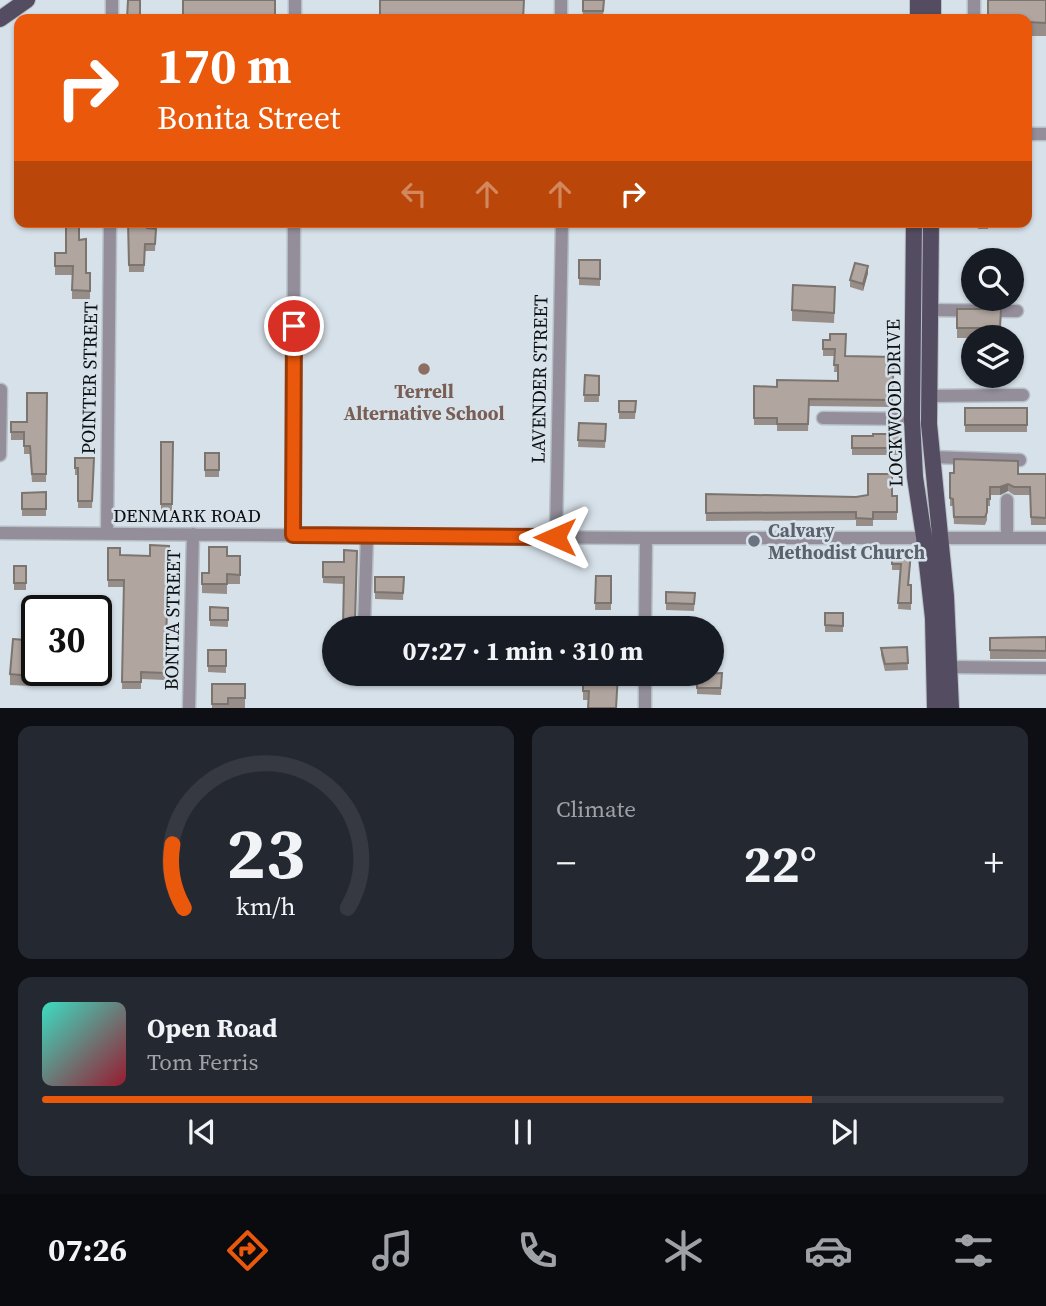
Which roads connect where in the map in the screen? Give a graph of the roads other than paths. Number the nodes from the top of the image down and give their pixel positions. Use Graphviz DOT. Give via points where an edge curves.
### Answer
graph roads {
  1 [pos="27,0"];
  2 [pos="0,19"];
  3 [pos="110,228"];
  4 [pos="295,228"];
  5 [pos="562,228"];
  6 [pos="914,228"];
  7 [pos="931,228"];
  8 [pos="930,310"];
  9 [pos="961,310"];
  10 [pos="912,370"];
  11 [pos="929,371"];
  12 [pos="1,390"];
  13 [pos="1023,395"];
  14 [pos="929,396"];
  15 [pos="823,418"];
  16 [pos="912,419"];
  17 [pos="0,455"];
  18 [pos="932,457"];
  19 [pos="1020,460"];
  20 [pos="1007,500"];
  21 [pos="0,533"];
  22 [pos="107,534"];
  23 [pos="193,534"];
  24 [pos="293,535"];
  25 [pos="367,536"];
  26 [pos="555,537"];
  27 [pos="932,537"];
  28 [pos="1007,537"];
  29 [pos="646,538"];
  30 [pos="1046,538"];
  31 [pos="364,616"];
  32 [pos="645,616"];
  33 [pos="950,667"];
  34 [pos="1046,668"];
  35 [pos="645,686"];
  36 [pos="943,687"];
  37 [pos="189,708"];
  38 [pos="645,708"];
  39 [pos="935,708"];
  40 [pos="951,708"];
  1 -- 2 [label="main road"];
  3 -- 22 [label="street, POINTER STREET"];
  4 -- 24 [label="street"];
  5 -- 26 [label="street, LAVENDER STREET"];
  6 -- 10 [label="main road, LOCKWOOD DRIVE"];
  7 -- 8 [label="main road, LOCKWOOD DRIVE"];
  8 -- 9 [label="street"];
  8 -- 11 [label="main road, LOCKWOOD DRIVE"];
  10 -- 11 [label="main road"];
  10 -- 16 [label="main road, LOCKWOOD DRIVE"];
  11 -- 14 [label="main road, LOCKWOOD DRIVE"];
  12 -- 17 [label="street"];
  13 -- 14 [label="street"];
  14 -- 18 [label="main road, LOCKWOOD DRIVE"];
  15 -- 16 [label="street"];
  16 -- 27 [label="main road, LOCKWOOD DRIVE" via="915,477"];
  18 -- 19 [label="street"];
  18 -- 27 [label="main road, LOCKWOOD DRIVE"];
  20 -- 28 [label="street"];
  21 -- 22 [label="street, DENMARK ROAD"];
  22 -- 23 [label="street, DENMARK ROAD"];
  23 -- 24 [label="street, DENMARK ROAD"];
  23 -- 37 [label="street, BONITA STREET"];
  24 -- 25 [label="street, DENMARK ROAD"];
  25 -- 26 [label="street, DENMARK ROAD"];
  25 -- 31 [label="street"];
  26 -- 29 [label="street, DENMARK ROAD"];
  27 -- 28 [label="street, DENMARK ROAD"];
  27 -- 29 [label="street, DENMARK ROAD"];
  27 -- 33 [label="main road, LOCKWOOD DRIVE"];
  27 -- 36 [label="main road, LOCKWOOD DRIVE" via="933,618"];
  28 -- 30 [label="street, DENMARK ROAD"];
  29 -- 32 [label="street"];
  33 -- 34 [label="street"];
  33 -- 36 [label="main road, LOCKWOOD DRIVE"];
  35 -- 38 [label="street"];
  36 -- 39 [label="main road, LOCKWOOD DRIVE"];
  36 -- 40 [label="main road, LOCKWOOD DRIVE"];
}
